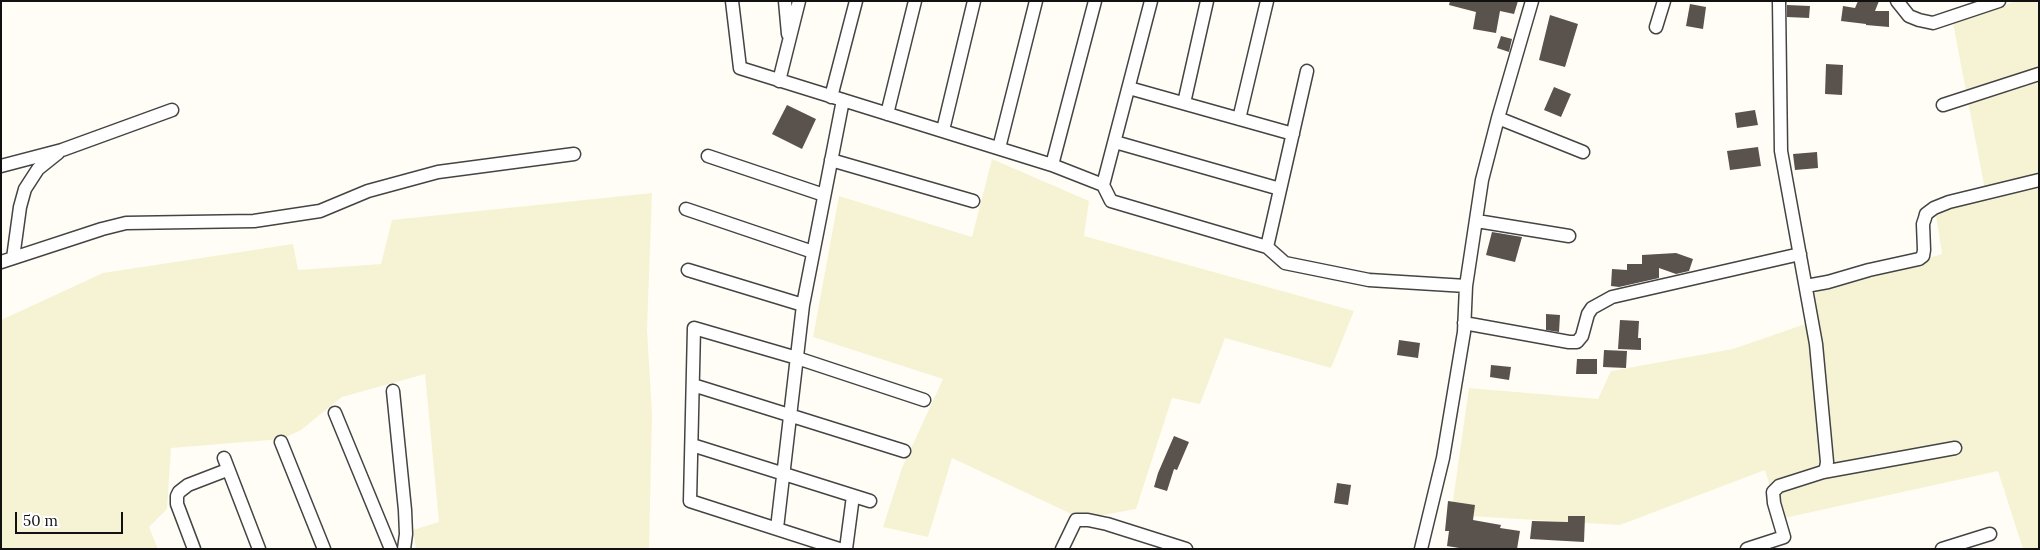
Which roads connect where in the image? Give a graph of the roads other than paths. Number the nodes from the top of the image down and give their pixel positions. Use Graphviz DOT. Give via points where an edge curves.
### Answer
graph roads {
  1 [pos="732,1"];
  2 [pos="785,1"];
  3 [pos="799,1"];
  4 [pos="856,1"];
  5 [pos="914,1"];
  6 [pos="974,1"];
  7 [pos="1036,1"];
  8 [pos="1095,1"];
  9 [pos="1151,1"];
  10 [pos="1207,1"];
  11 [pos="1267,1"];
  12 [pos="1532,1"];
  13 [pos="1664,1"];
  14 [pos="1779,1"];
  15 [pos="1897,1"];
  16 [pos="1998,1"];
  17 [pos="1656,27"];
  18 [pos="788,45"];
  19 [pos="1307,70"];
  20 [pos="2039,74"];
  21 [pos="779,81"];
  22 [pos="1128,88"];
  23 [pos="837,99"];
  24 [pos="1184,103"];
  25 [pos="1943,105"];
  26 [pos="172,110"];
  27 [pos="886,114"];
  28 [pos="1239,118"];
  29 [pos="1498,118"];
  30 [pos="943,130"];
  31 [pos="1292,134"];
  32 [pos="1114,142"];
  33 [pos="999,148"];
  34 [pos="62,150"];
  35 [pos="1583,152"];
  36 [pos="574,154"];
  37 [pos="708,156"];
  38 [pos="831,160"];
  39 [pos="1052,165"];
  40 [pos="1,166"];
  41 [pos="2039,180"];
  42 [pos="1104,185"];
  43 [pos="1280,189"];
  44 [pos="824,195"];
  45 [pos="972,201"];
  46 [pos="686,209"];
  47 [pos="1478,221"];
  48 [pos="1569,236"];
  49 [pos="1267,247"];
  50 [pos="813,252"];
  51 [pos="1800,254"];
  52 [pos="7,260"];
  53 [pos="688,270"];
  54 [pos="1466,286"];
  55 [pos="1806,286"];
  56 [pos="803,305"];
  57 [pos="1464,323"];
  58 [pos="797,358"];
  59 [pos="693,385"];
  60 [pos="393,391"];
  61 [pos="924,400"];
  62 [pos="334,413"];
  63 [pos="790,416"];
  64 [pos="281,442"];
  65 [pos="692,445"];
  66 [pos="1955,448"];
  67 [pos="904,451"];
  68 [pos="1823,472"];
  69 [pos="783,474"];
  70 [pos="853,496"];
  71 [pos="870,501"];
  72 [pos="777,528"];
  73 [pos="1990,534"];
  74 [pos="1784,543"];
  75 [pos="194,549"];
  76 [pos="259,549"];
  77 [pos="324,549"];
  78 [pos="391,549"];
  79 [pos="404,549"];
  80 [pos="839,549"];
  81 [pos="846,549"];
  82 [pos="1062,549"];
  83 [pos="1186,549"];
  84 [pos="1421,549"];
  85 [pos="1747,549"];
  86 [pos="1942,549"];
  1 -- 21 [label="street" via="740,68"];
  2 -- 18 [label="street"];
  3 -- 18 [label="street"];
  4 -- 23 [label="street"];
  5 -- 27 [label="street"];
  6 -- 30 [label="street"];
  7 -- 33 [label="street"];
  8 -- 39 [label="street"];
  9 -- 22 [label="street"];
  10 -- 24 [label="street"];
  11 -- 28 [label="street"];
  12 -- 29 [label="street"];
  13 -- 17 [label="street"];
  14 -- 51 [label="street" via="1781,151"];
  15 -- 16 [label="street" via="1909,16 1933,23"];
  18 -- 21 [label="street"];
  19 -- 31 [label="street"];
  20 -- 25 [label="street"];
  21 -- 23 [label="street"];
  22 -- 24 [label="street"];
  22 -- 32 [label="street"];
  23 -- 27 [label="street"];
  23 -- 38 [label="street"];
  24 -- 28 [label="street"];
  26 -- 34 [label="street"];
  27 -- 30 [label="street"];
  28 -- 31 [label="street"];
  29 -- 35 [label="street"];
  29 -- 47 [label="street" via="1482,180"];
  30 -- 33 [label="street"];
  31 -- 43 [label="street"];
  32 -- 42 [label="street"];
  32 -- 43 [label="street"];
  33 -- 39 [label="street"];
  34 -- 40 [label="street"];
  34 -- 52 [label="street" via="38,169 25,189"];
  36 -- 52 [label="street" via="438,172 368,191 320,211 254,221 126,223"];
  37 -- 44 [label="street"];
  38 -- 44 [label="street"];
  38 -- 45 [label="street"];
  39 -- 42 [label="street"];
  41 -- 55 [label="street" via="1934,208 1926,214 1924,250 1919,259"];
  42 -- 49 [label="street" via="1111,201"];
  43 -- 49 [label="street"];
  44 -- 50 [label="street"];
  46 -- 50 [label="street"];
  47 -- 48 [label="street"];
  47 -- 54 [label="street"];
  49 -- 54 [label="street" via="1284,262 1369,280"];
  50 -- 56 [label="street"];
  51 -- 55 [label="street"];
  51 -- 57 [label="street" via="1612,297 1592,308 1577,342"];
  53 -- 56 [label="street"];
  54 -- 57 [label="street"];
  55 -- 68 [label="street" via="1816,344 1826,453"];
  56 -- 58 [label="street"];
  57 -- 84 [label="street" via="1443,458"];
  58 -- 59 [label="street" via="694,328"];
  58 -- 61 [label="street"];
  58 -- 63 [label="street"];
  59 -- 63 [label="street"];
  59 -- 65 [label="street"];
  60 -- 79 [label="street" via="405,510"];
  62 -- 78 [label="street"];
  63 -- 67 [label="street"];
  63 -- 69 [label="street"];
  64 -- 77 [label="street"];
  65 -- 69 [label="street"];
  65 -- 72 [label="street" via="690,501"];
  66 -- 68 [label="street"];
  68 -- 74 [label="street" via="1779,486 1774,492"];
  69 -- 70 [label="street"];
  69 -- 72 [label="street"];
  70 -- 71 [label="street"];
  70 -- 81 [label="street"];
  72 -- 80 [label="street"];
  73 -- 86 [label="street"];
  74 -- 85 [label="street"];
  75 -- 76 [label="street" via="177,496 182,489 225,464"];
  82 -- 83 [label="street" via="1076,520 1088,520"];
}
